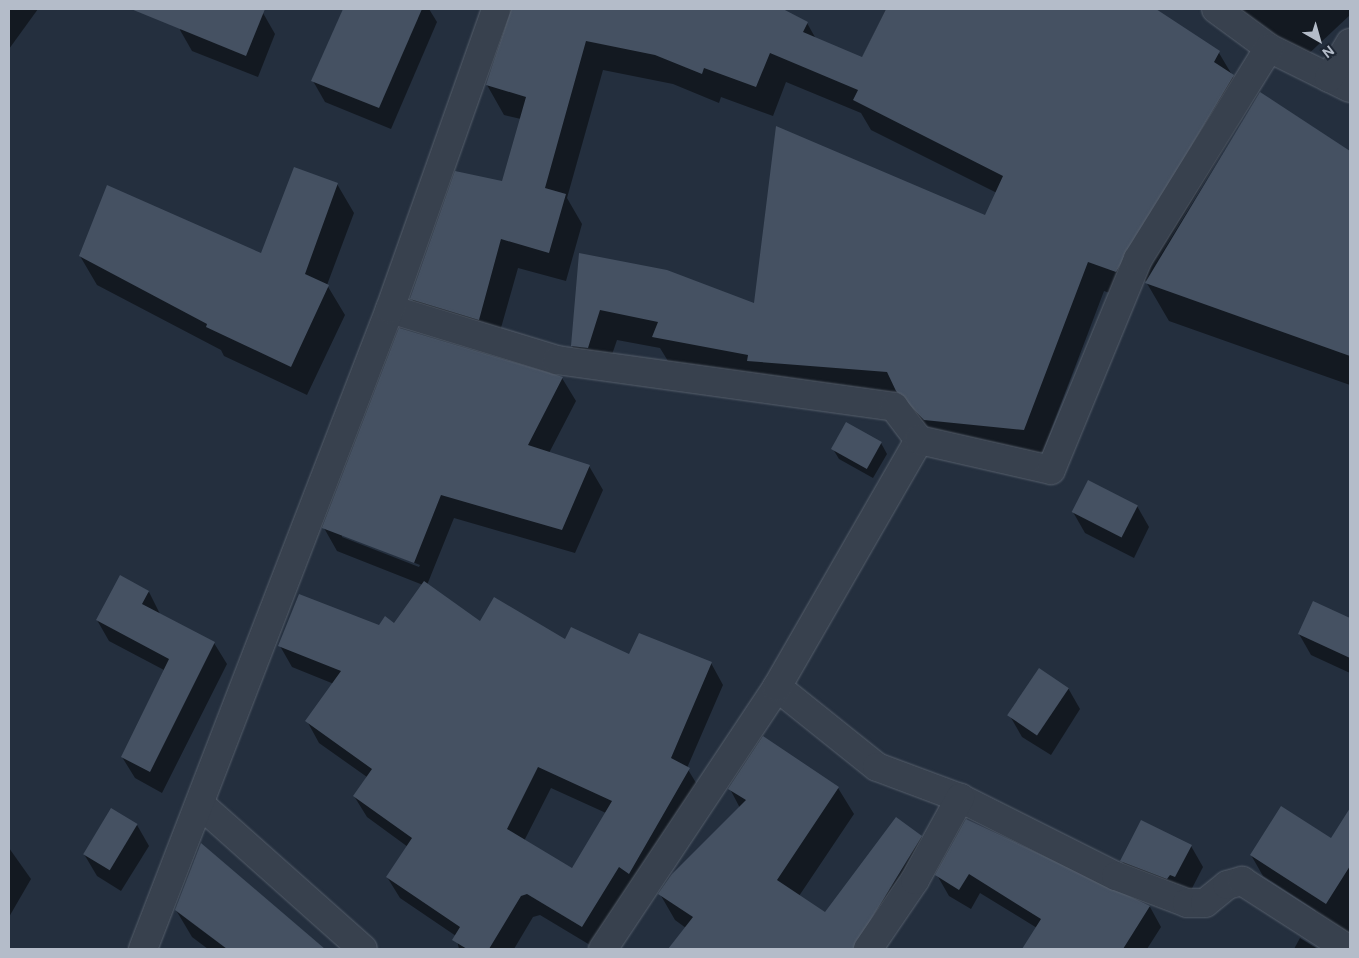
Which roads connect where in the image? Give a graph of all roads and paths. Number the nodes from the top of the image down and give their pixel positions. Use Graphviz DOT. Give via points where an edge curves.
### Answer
graph roads {
  1 [pos="496,9"];
  2 [pos="1216,9"];
  3 [pos="1350,43"];
  4 [pos="1269,48"];
  5 [pos="1340,83"];
  6 [pos="390,309"];
  7 [pos="920,440"];
  8 [pos="777,687"];
  9 [pos="960,798"];
  10 [pos="200,804"];
  11 [pos="143,949"];
  12 [pos="363,949"];
  13 [pos="603,949"];
  14 [pos="868,949"];
  15 [pos="1348,949"];
  1 -- 6 [label="street"];
  2 -- 4 [label="street"];
  3 -- 5 [label="street"];
  4 -- 5 [label="street"];
  4 -- 7 [label="street" via="1138,259 1050,470"];
  6 -- 7 [label="street" via="557,360 894,407"];
  6 -- 10 [label="street"];
  7 -- 8 [label="street"];
  8 -- 9 [label="street" via="877,767"];
  8 -- 13 [label="street"];
  9 -- 14 [label="street" via="920,872"];
  9 -- 15 [label="street" via="1116,876 1187,903 1205,903 1227,885 1242,881"];
  10 -- 11 [label="street"];
  10 -- 12 [label="street"];
}
